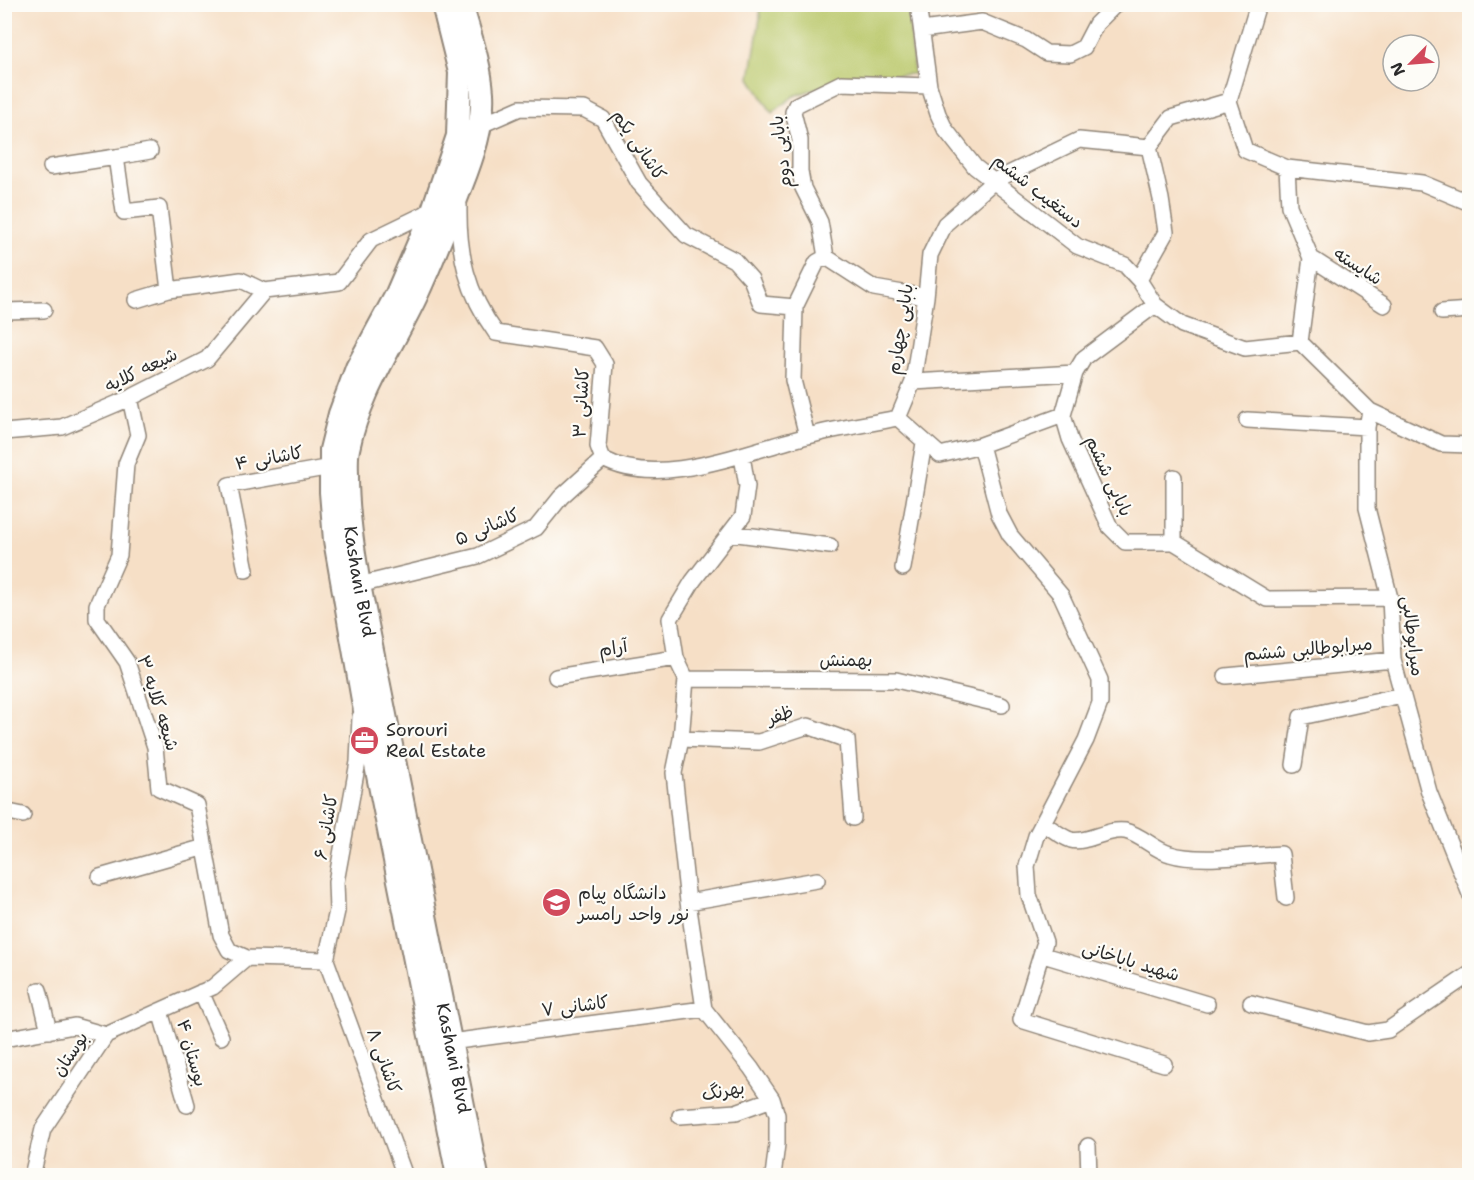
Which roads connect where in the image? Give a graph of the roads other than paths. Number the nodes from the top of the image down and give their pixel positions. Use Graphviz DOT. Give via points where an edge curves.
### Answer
graph roads {
  1 [pos="918,4"];
  2 [pos="1116,4"];
  3 [pos="1258,4"];
  4 [pos="454,13"];
  5 [pos="921,30"];
  6 [pos="929,86"];
  7 [pos="1229,101"];
  8 [pos="479,126"];
  9 [pos="1149,147"];
  10 [pos="150,151"];
  11 [pos="116,157"];
  12 [pos="51,167"];
  13 [pos="1287,168"];
  14 [pos="994,182"];
  15 [pos="459,193"];
  16 [pos="1470,203"];
  17 [pos="433,210"];
  18 [pos="826,256"];
  19 [pos="1311,258"];
  20 [pos="1139,280"];
  21 [pos="169,290"];
  22 [pos="264,291"];
  23 [pos="926,297"];
  24 [pos="136,300"];
  25 [pos="1155,305"];
  26 [pos="1384,305"];
  27 [pos="795,307"];
  28 [pos="44,309"];
  29 [pos="1470,310"];
  30 [pos="4,311"];
  31 [pos="1442,312"];
  32 [pos="1300,342"];
  33 [pos="1075,373"];
  34 [pos="913,382"];
  35 [pos="130,398"];
  36 [pos="1370,411"];
  37 [pos="1063,415"];
  38 [pos="898,418"];
  39 [pos="1248,420"];
  40 [pos="1367,427"];
  41 [pos="4,432"];
  42 [pos="807,436"];
  43 [pos="924,443"];
  44 [pos="981,445"];
  45 [pos="1470,445"];
  46 [pos="742,456"];
  47 [pos="603,459"];
  48 [pos="331,467"];
  49 [pos="1174,477"];
  50 [pos="730,533"];
  51 [pos="1174,542"];
  52 [pos="830,546"];
  53 [pos="903,568"];
  54 [pos="246,570"];
  55 [pos="359,585"];
  56 [pos="1390,598"];
  57 [pos="676,658"];
  58 [pos="1393,660"];
  59 [pos="556,676"];
  60 [pos="1226,676"];
  61 [pos="687,678"];
  62 [pos="1402,695"];
  63 [pos="363,700"];
  64 [pos="1002,705"];
  65 [pos="681,739"];
  66 [pos="1294,765"];
  67 [pos="4,811"];
  68 [pos="23,815"];
  69 [pos="853,818"];
  70 [pos="1042,823"];
  71 [pos="205,847"];
  72 [pos="1464,864"];
  73 [pos="100,877"];
  74 [pos="817,880"];
  75 [pos="1470,894"];
  76 [pos="1286,898"];
  77 [pos="688,902"];
  78 [pos="1043,954"];
  79 [pos="247,958"];
  80 [pos="327,960"];
  81 [pos="1470,974"];
  82 [pos="39,990"];
  83 [pos="201,992"];
  84 [pos="1251,1003"];
  85 [pos="1207,1004"];
  86 [pos="704,1010"];
  87 [pos="160,1011"];
  88 [pos="49,1030"];
  89 [pos="106,1035"];
  90 [pos="221,1037"];
  91 [pos="4,1040"];
  92 [pos="442,1043"];
  93 [pos="1164,1064"];
  94 [pos="772,1099"];
  95 [pos="187,1105"];
  96 [pos="680,1116"];
  97 [pos="1088,1146"];
  98 [pos="32,1176"];
  99 [pos="405,1176"];
  100 [pos="458,1176"];
  101 [pos="477,1176"];
  102 [pos="773,1176"];
  103 [pos="1089,1176"];
  1 -- 5 [label="street, دستغیب ششم"];
  2 -- 5 [label="street" via="1096,24 1084,47 1070,54 1046,53 982,22"];
  3 -- 7 [label="street"];
  4 -- 8 [label="main road, Kashani Blvd" via="478,67 482,94"];
  4 -- 17 [label="main road, Kashani Blvd" via="460,72 458,136"];
  5 -- 6 [label="street, دستغیب ششم"];
  6 -- 14 [label="street, دستغیب ششم" via="945,129 975,167"];
  6 -- 18 [label="street, بابایی دوم" via="841,83 796,105 793,112 800,140 803,188 820,222"];
  7 -- 9 [label="street" via="1171,118"];
  7 -- 13 [label="street" via="1245,150"];
  8 -- 15 [label="main road, Kashani Blvd"];
  8 -- 27 [label="street, کاشانی یکم" via="520,108 584,109 603,119 639,183 686,236 734,260 751,279 761,304"];
  9 -- 14 [label="street, بابایی چهارم" via="1079,140"];
  9 -- 20 [label="street" via="1166,232"];
  10 -- 11 [label="street"];
  11 -- 12 [label="street"];
  11 -- 21 [label="street" via="124,212 159,208"];
  13 -- 16 [label="street" via="1422,183"];
  13 -- 19 [label="street" via="1289,206"];
  14 -- 20 [label="street, دستغیب ششم" via="1077,246 1125,265"];
  14 -- 23 [label="street, بابایی چهارم" via="945,224 930,255"];
  15 -- 47 [label="street, کاشانی ۳" via="458,231 465,272 481,312 496,333 595,348 604,364 598,446"];
  15 -- 55 [label="main road, Kashani Blvd" via="416,297 372,378 357,413 347,452 351,538"];
  17 -- 22 [label="street" via="371,240 339,282"];
  17 -- 48 [label="main road, Kashani Blvd" via="396,296 357,368 340,414"];
  18 -- 23 [label="street" via="873,288"];
  18 -- 27 [label="street" via="817,262"];
  19 -- 26 [label="street, شایسته"];
  19 -- 32 [label="street"];
  20 -- 25 [label="street, دستغیب ششم"];
  21 -- 22 [label="street" via="241,280"];
  21 -- 24 [label="street"];
  22 -- 35 [label="street, شیعه کلایه" via="207,359"];
  23 -- 34 [label="street, بابایی چهارم"];
  25 -- 32 [label="street, دستغیب ششم" via="1182,325 1245,348"];
  25 -- 33 [label="street" via="1084,358"];
  27 -- 42 [label="street" via="793,380"];
  28 -- 30 [label="street"];
  29 -- 31 [label="street"];
  32 -- 36 [label="street"];
  33 -- 34 [label="street"];
  33 -- 37 [label="street"];
  34 -- 38 [label="street, بابایی چهارم"];
  35 -- 41 [label="street, شیعه کلایه" via="62,427"];
  35 -- 71 [label="street, شیعه کلایه ۳" via="138,435 126,464 119,555 97,605 97,620 127,662 155,747 159,788 197,805"];
  36 -- 40 [label="street, میرابوطالبی"];
  36 -- 45 [label="street" via="1442,444"];
  37 -- 44 [label="street"];
  37 -- 51 [label="street, بابایی ششم" via="1110,527 1125,542"];
  38 -- 42 [label="street"];
  38 -- 43 [label="street"];
  39 -- 40 [label="street"];
  40 -- 56 [label="street, میرابوطالبی" via="1368,508"];
  42 -- 46 [label="street"];
  43 -- 44 [label="street" via="940,455"];
  43 -- 53 [label="street"];
  44 -- 70 [label="street" via="999,514 1010,535 1061,596 1100,680 1100,703 1086,740"];
  46 -- 47 [label="street, کاشانی ۳" via="665,471 615,465"];
  46 -- 50 [label="street" via="747,486 742,516"];
  47 -- 55 [label="street, کاشانی ۵" via="561,497 536,528 478,556"];
  48 -- 54 [label="street, کاشانی ۴" via="229,485"];
  48 -- 63 [label="main road, Kashani Blvd" via="335,540"];
  49 -- 51 [label="street"];
  50 -- 52 [label="street"];
  50 -- 57 [label="street" via="693,581 670,620"];
  51 -- 56 [label="street" via="1267,599"];
  55 -- 92 [label="main road, Kashani Blvd"];
  56 -- 58 [label="street, میرابوطالبی"];
  57 -- 59 [label="street, آرام"];
  57 -- 61 [label="street"];
  58 -- 60 [label="street, میرابوطالبی ششم"];
  58 -- 62 [label="street, میرابوطالبی"];
  61 -- 64 [label="street, بهمنش" via="896,680"];
  61 -- 65 [label="street"];
  62 -- 66 [label="street" via="1301,717"];
  62 -- 72 [label="street, میرابوطالبی" via="1429,792"];
  63 -- 80 [label="street, کاشانی ۶" via="358,762 336,882 337,911"];
  63 -- 92 [label="main road, Kashani Blvd"];
  65 -- 69 [label="street, ظفر" via="759,742 808,726 847,740"];
  65 -- 77 [label="street" via="674,773"];
  67 -- 68 [label="street"];
  70 -- 76 [label="street" via="1071,840 1125,831 1184,858 1281,854"];
  70 -- 78 [label="street" via="1027,866 1029,895 1046,942"];
  71 -- 73 [label="street"];
  71 -- 79 [label="street, شیعه کلایه ۳" via="221,934 229,950"];
  72 -- 75 [label="street, میرابوطالبی"];
  74 -- 77 [label="street"];
  77 -- 86 [label="street"];
  78 -- 85 [label="street, شهید باباخانی"];
  78 -- 93 [label="street" via="1021,1020"];
  79 -- 80 [label="street"];
  79 -- 83 [label="street, بوستان" via="213,987"];
  80 -- 99 [label="street, کاشانی ۸"];
  81 -- 84 [label="street" via="1388,1029 1369,1033"];
  82 -- 88 [label="street"];
  83 -- 87 [label="street, بوستان"];
  83 -- 90 [label="street"];
  86 -- 92 [label="street, کاشانی ۷"];
  86 -- 94 [label="street"];
  87 -- 89 [label="street, بوستان"];
  87 -- 95 [label="street, بوستان ۴"];
  88 -- 89 [label="street" via="74,1026"];
  88 -- 91 [label="street"];
  89 -- 98 [label="street, بوستان" via="43,1129"];
  92 -- 100 [label="main road, Kashani Blvd"];
  92 -- 101 [label="main road, Kashani Blvd"];
  94 -- 96 [label="street, بهرنگ" via="735,1112"];
  94 -- 102 [label="street" via="777,1115"];
  97 -- 103 [label="street"];
}
